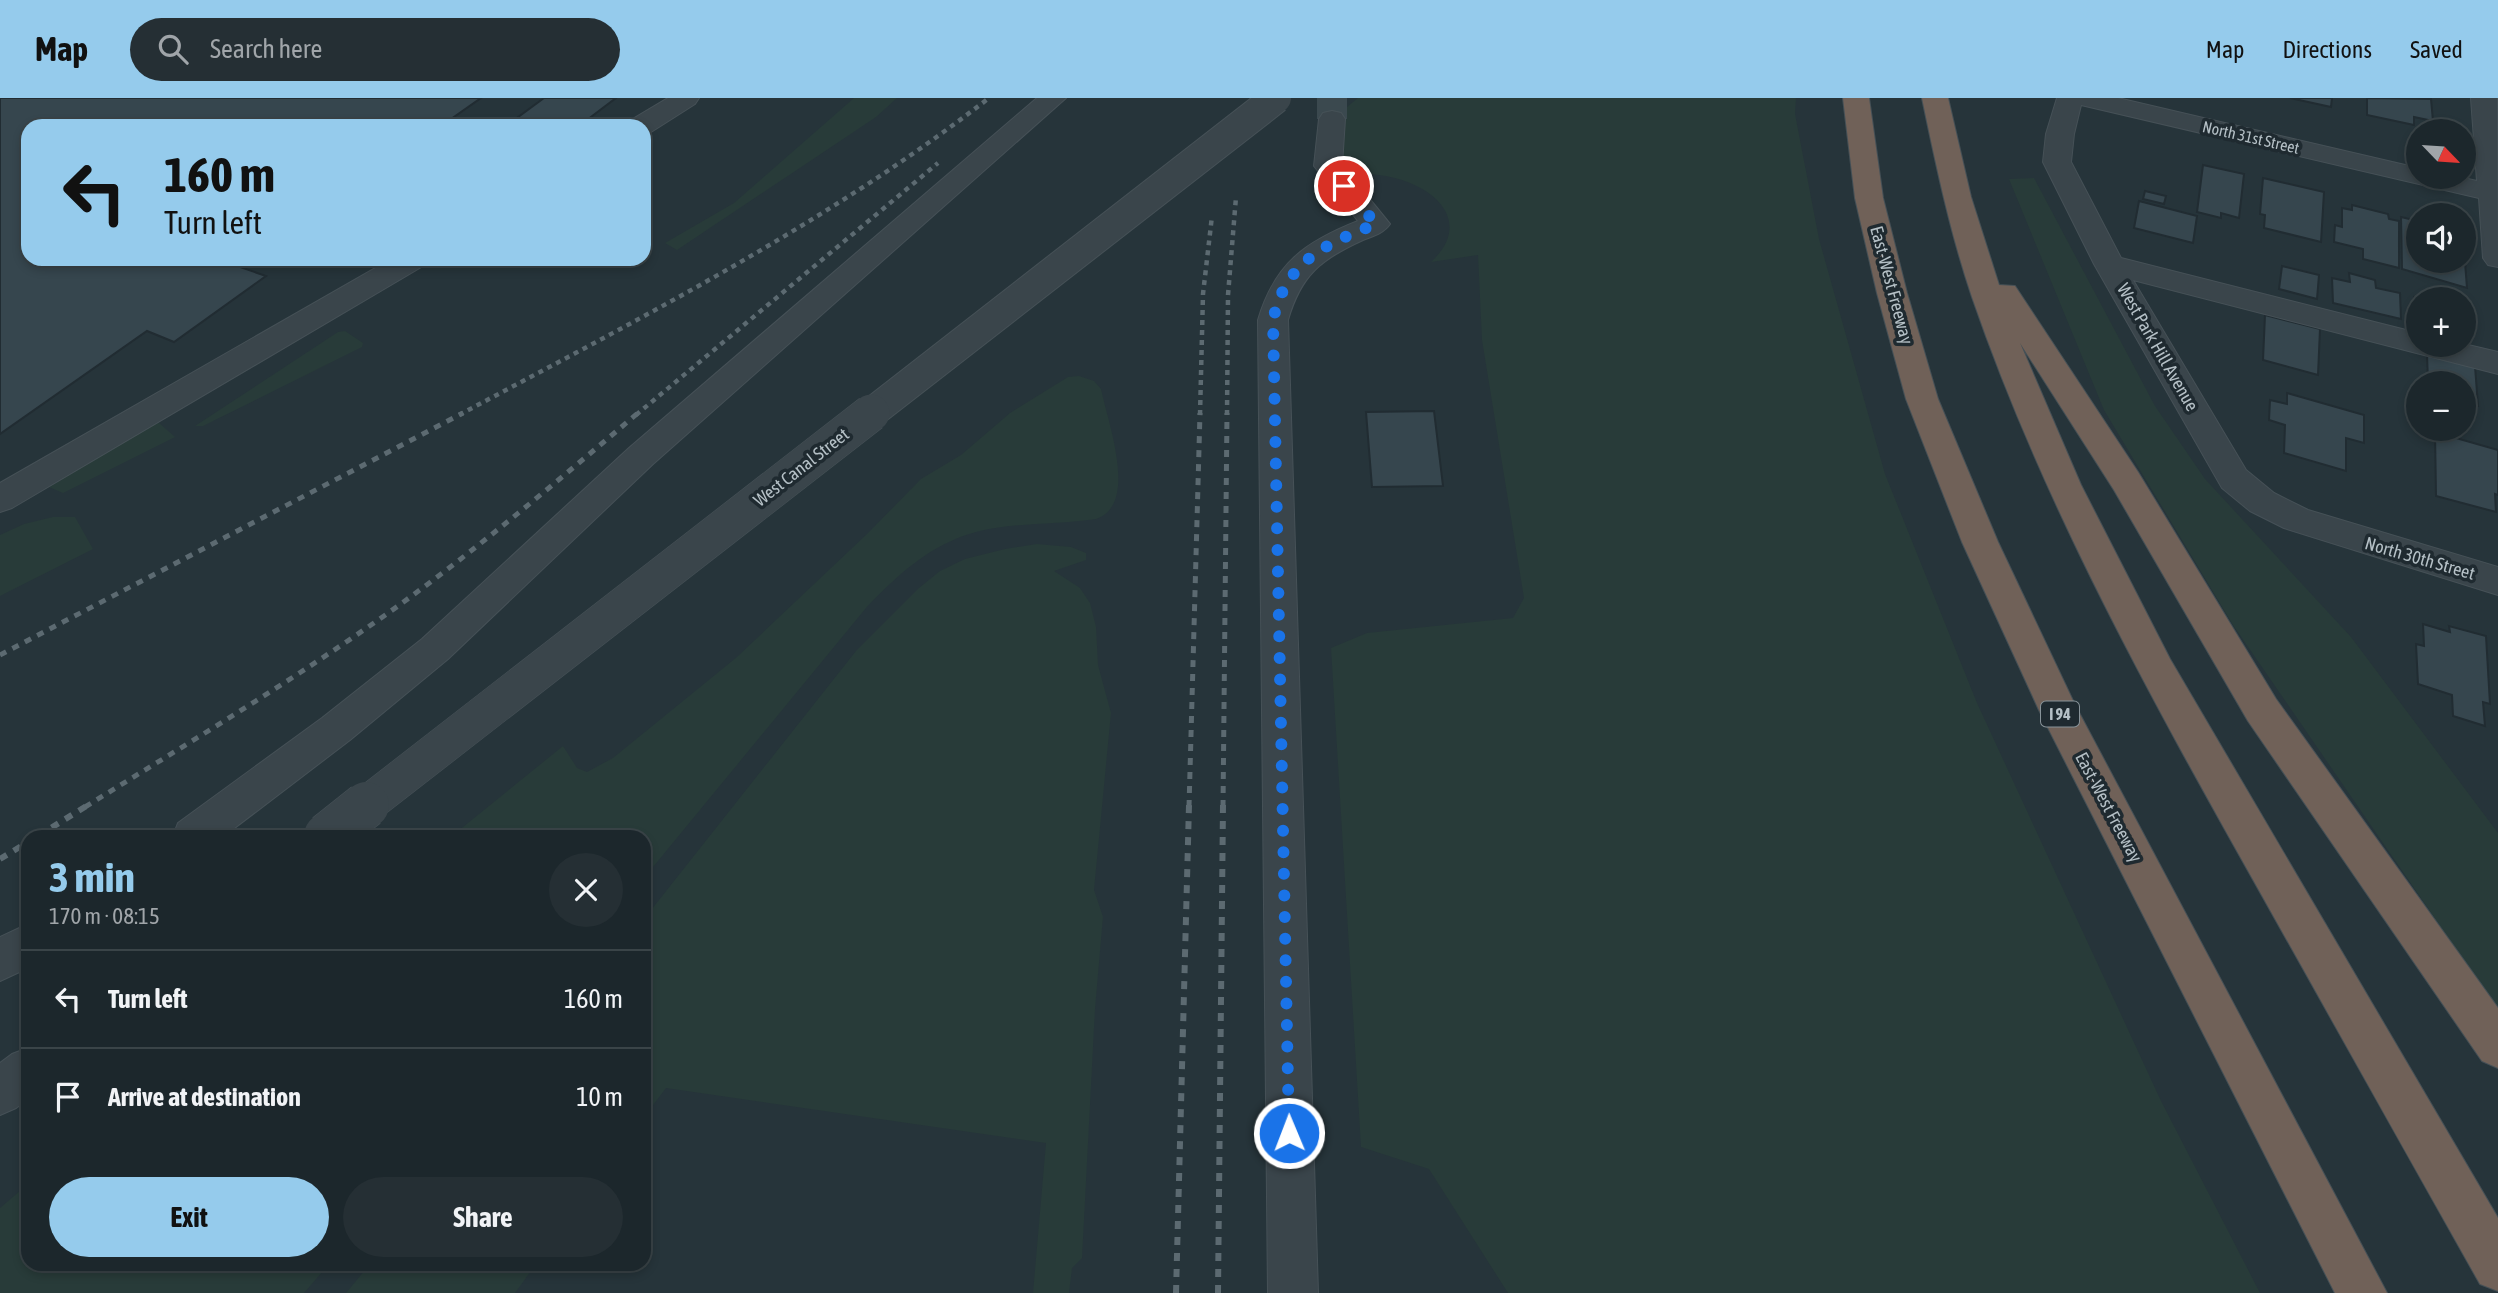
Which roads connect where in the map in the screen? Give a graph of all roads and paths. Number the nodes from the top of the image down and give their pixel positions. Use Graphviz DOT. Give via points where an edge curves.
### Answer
graph roads {
  1 [pos="686,98"];
  2 [pos="1054,98"];
  3 [pos="1276,98"];
  4 [pos="1856,98"];
  5 [pos="1935,98"];
  6 [pos="2070,98"];
  7 [pos="2084,98"];
  8 [pos="2484,98"];
  9 [pos="651,119"];
  10 [pos="1332,119"];
  11 [pos="2406,173"];
  12 [pos="2475,189"];
  13 [pos="2496,194"];
  14 [pos="1973,246"];
  15 [pos="2498,258"];
  16 [pos="2109,264"];
  17 [pos="401,266"];
  18 [pos="2406,340"];
  19 [pos="2474,357"];
  20 [pos="2498,363"];
  21 [pos="0,499"];
  22 [pos="2343,536"];
  23 [pos="2498,581"];
  24 [pos="201,830"];
  25 [pos="335,830"];
  26 [pos="21,948"];
  27 [pos="0,961"];
  28 [pos="2498,1046"];
  29 [pos="21,1076"];
  30 [pos="0,1092"];
  31 [pos="2498,1266"];
  32 [pos="1293,1293"];
  33 [pos="2362,1293"];
  1 -- 9 [label="street"];
  2 -- 24 [label="street" via="641,456 435,649"];
  3 -- 25 [label="street, West Canal Street, bridge"];
  4 -- 33 [label="highway, East-West Freeway / I 94" via="1869,198 1892,293 1922,399 1980,542 2058,710"];
  5 -- 14 [label="highway"];
  6 -- 16 [label="street, West Park Hill Avenue" via="2057,162"];
  7 -- 11 [label="street, North 31st Street"];
  8 -- 13 [label="street"];
  10 -- 32 [label="street" via="1328,166 1376,224 1327,244 1292,273 1278,296 1273,320"];
  12 -- 13 [label="street, North 31st Street"];
  13 -- 15 [label="street"];
  14 -- 28 [label="highway" via="2126,481 2262,710"];
  14 -- 31 [label="highway" via="2047,446 2111,584"];
  16 -- 18 [label="street"];
  16 -- 22 [label="street, West Park Hill Avenue" via="2234,479 2262,502"];
  17 -- 21 [label="street"];
  19 -- 20 [label="street"];
  22 -- 23 [label="street, North 30th Street"];
  26 -- 27 [label="street"];
  29 -- 30 [label="street"];
}
